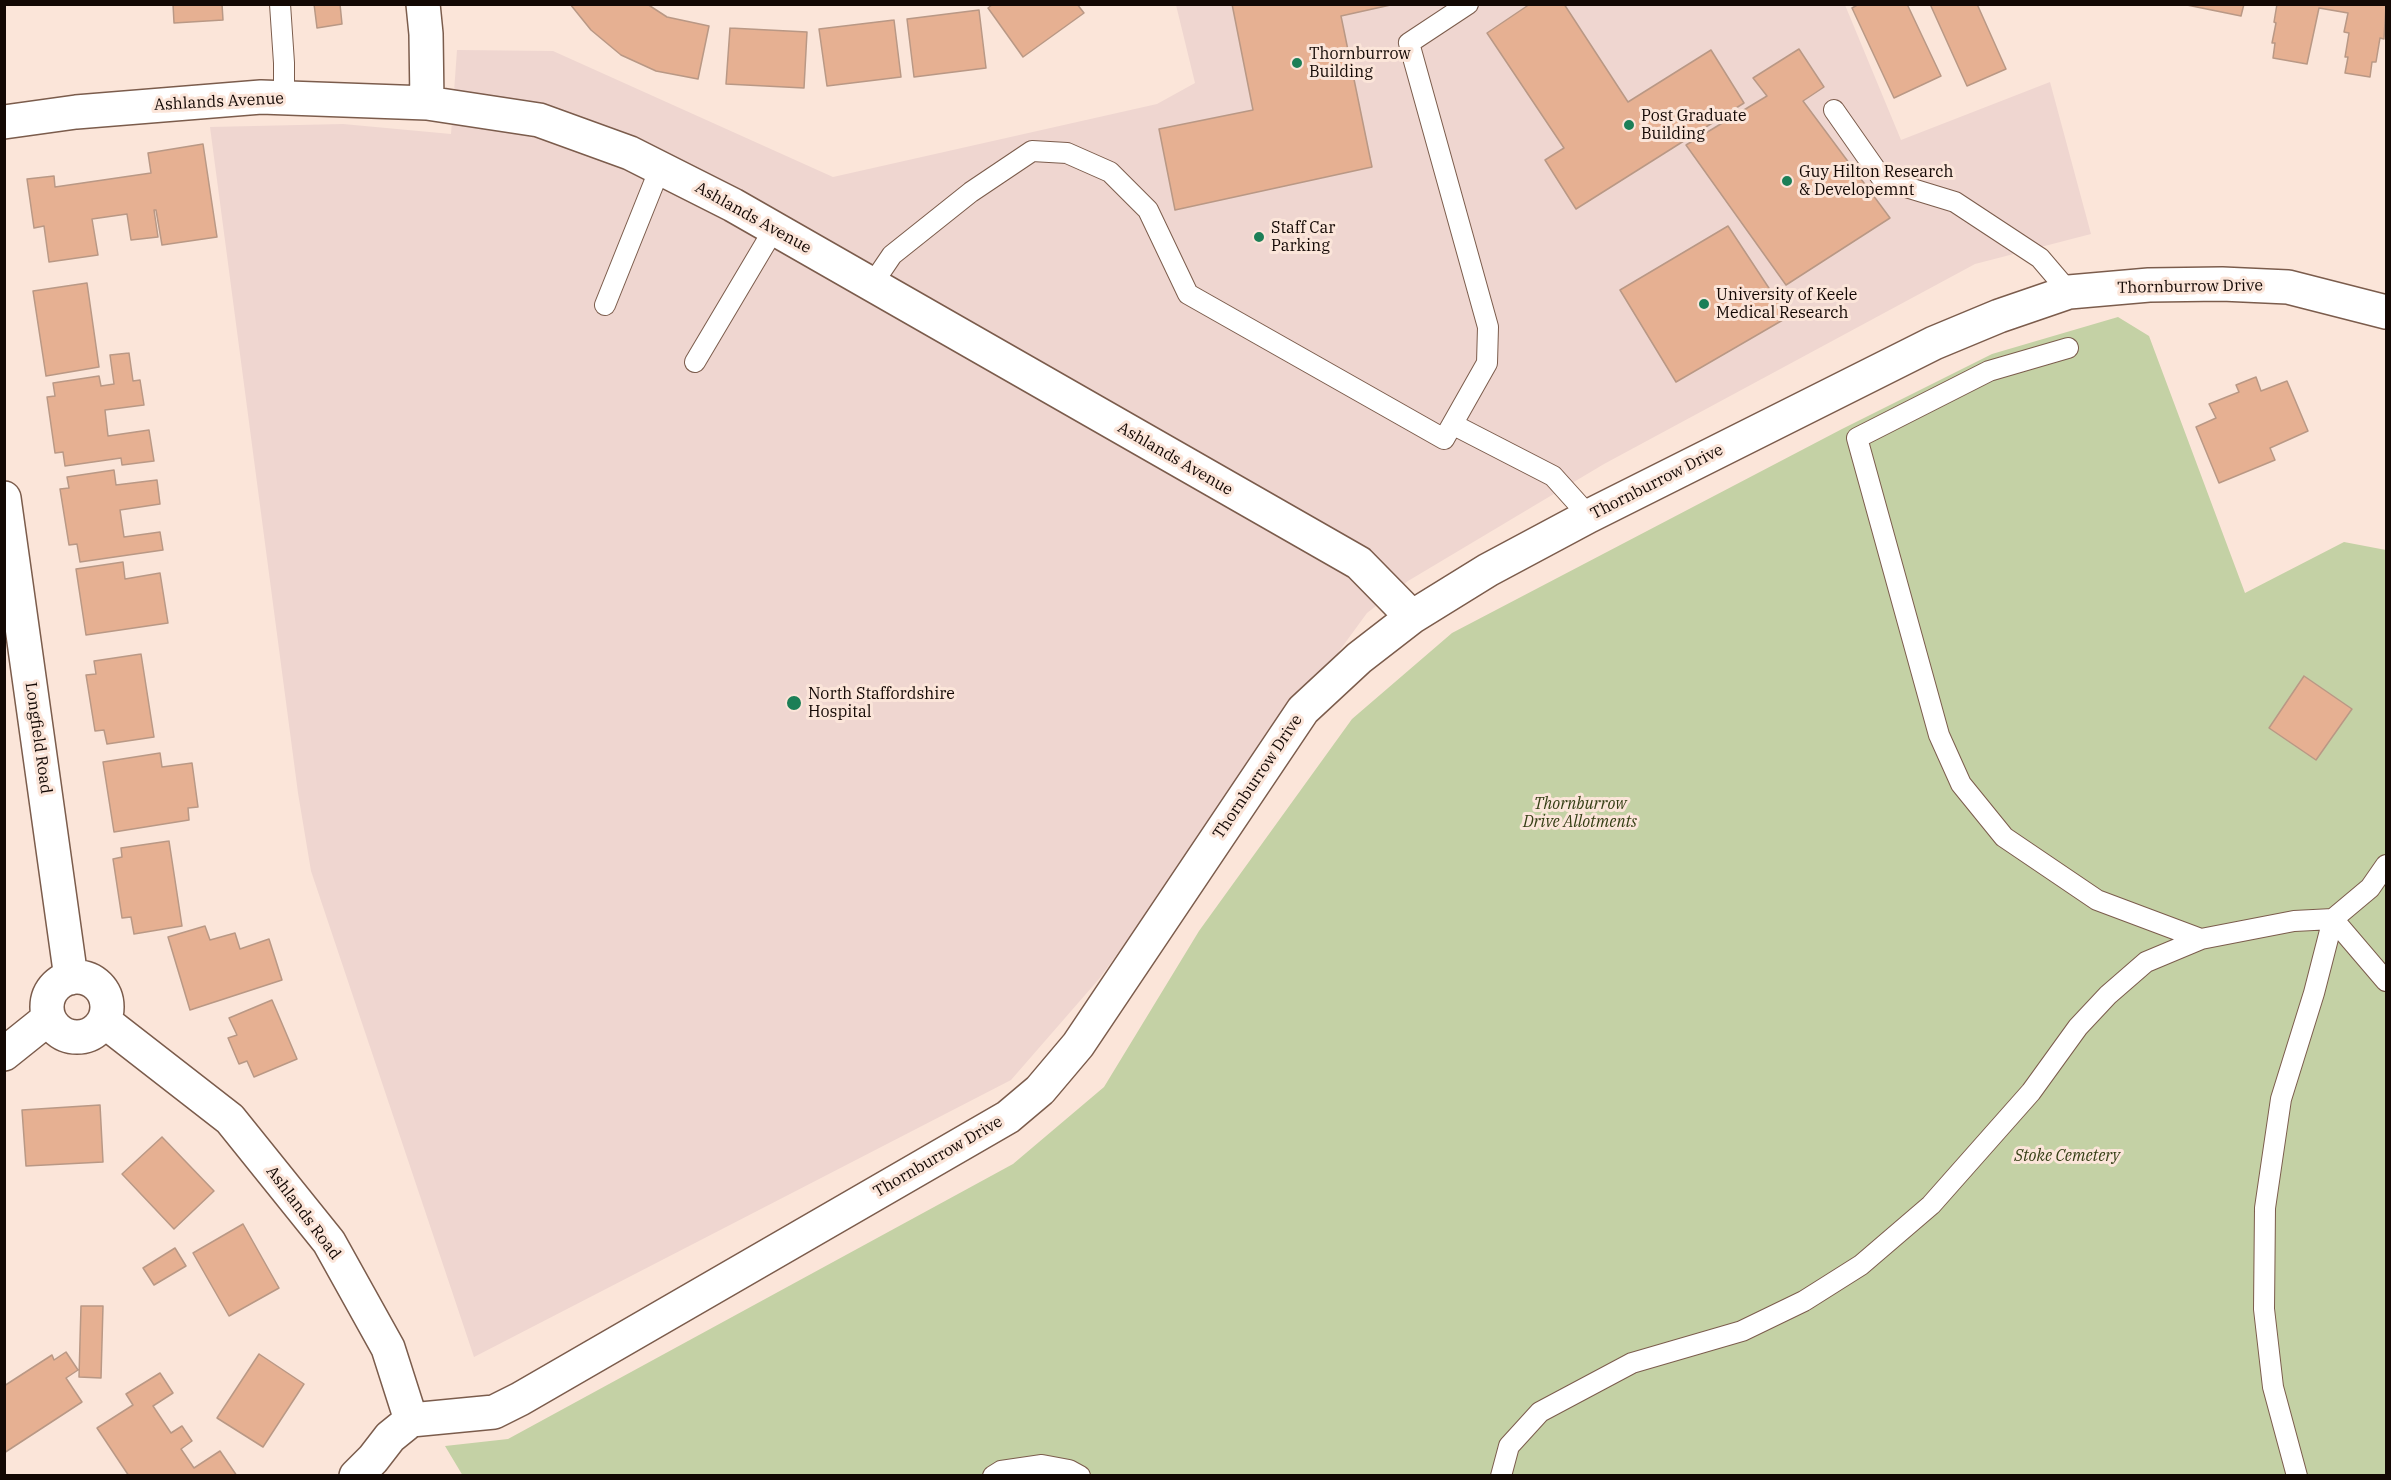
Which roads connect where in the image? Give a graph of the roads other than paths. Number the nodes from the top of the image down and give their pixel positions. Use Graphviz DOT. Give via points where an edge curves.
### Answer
graph roads {
  1 [pos="280,4"];
  2 [pos="423,4"];
  3 [pos="1468,4"];
  4 [pos="284,98"];
  5 [pos="427,103"];
  6 [pos="1834,110"];
  7 [pos="4,122"];
  8 [pos="660,168"];
  9 [pos="774,229"];
  10 [pos="871,286"];
  11 [pos="2069,292"];
  12 [pos="605,305"];
  13 [pos="2386,312"];
  14 [pos="2068,348"];
  15 [pos="694,362"];
  16 [pos="1454,425"];
  17 [pos="4,498"];
  18 [pos="1589,516"];
  19 [pos="1413,617"];
  20 [pos="2386,865"];
  21 [pos="2332,919"];
  22 [pos="2201,939"];
  23 [pos="71,978"];
  24 [pos="2386,981"];
  25 [pos="49,1018"];
  26 [pos="104,1022"];
  27 [pos="4,1054"];
  28 [pos="411,1420"];
  29 [pos="356,1476"];
  30 [pos="993,1476"];
  31 [pos="1080,1476"];
  32 [pos="1501,1476"];
  33 [pos="2297,1476"];
  1 -- 4 [label="lane"];
  2 -- 5 [label="street"];
  3 -- 16 [label="lane" via="1409,43 1488,327 1487,363"];
  4 -- 5 [label="street, Ashlands Avenue"];
  4 -- 7 [label="street, Ashlands Avenue" via="88,111"];
  5 -- 8 [label="street, Ashlands Avenue" via="539,120"];
  6 -- 11 [label="lane" via="1882,180 1955,202 2040,258"];
  8 -- 9 [label="street, Ashlands Avenue"];
  8 -- 12 [label="lane"];
  9 -- 10 [label="street, Ashlands Avenue"];
  9 -- 15 [label="lane"];
  10 -- 16 [label="lane" via="892,255 971,192 1032,151 1067,153 1110,172 1148,210 1188,294 1444,439"];
  10 -- 19 [label="street, Ashlands Avenue" via="1359,563"];
  11 -- 13 [label="street, Thornburrow Drive" via="2149,285 2288,287"];
  11 -- 18 [label="street, Thornburrow Drive" via="1934,343"];
  14 -- 22 [label="lane" via="1989,371 1857,438 1939,735 1961,784 2005,832 2097,900"];
  16 -- 18 [label="lane" via="1553,476"];
  17 -- 23 [label="street, Longfield Road"];
  18 -- 19 [label="street, Thornburrow Drive" via="1488,570"];
  19 -- 28 [label="street, Thornburrow Drive" via="1359,658 1303,710 1078,1045 1040,1090 1008,1117 520,1399 494,1412"];
  20 -- 21 [label="lane" via="2370,888"];
  21 -- 22 [label="lane" via="2294,921"];
  21 -- 24 [label="lane"];
  21 -- 33 [label="lane" via="2281,1099 2265,1208 2264,1309 2270,1365"];
  22 -- 32 [label="lane" via="2146,962 2108,995 2078,1027 2031,1092 1931,1205 1861,1265 1804,1301 1742,1331 1632,1364 1539,1413 1509,1446"];
  23 -- 25 [label="street" via="54,988 49,997"];
  23 -- 26 [label="street" via="91,981 100,987 107,1006"];
  25 -- 26 [label="street" via="58,1030 78,1037 88,1035"];
  25 -- 27 [label="street"];
  26 -- 28 [label="street, Ashlands Road" via="230,1119 329,1242 388,1348"];
  28 -- 29 [label="street" via="390,1437"];
  30 -- 31 [label="lane" via="1001,1471 1042,1465"];
}
